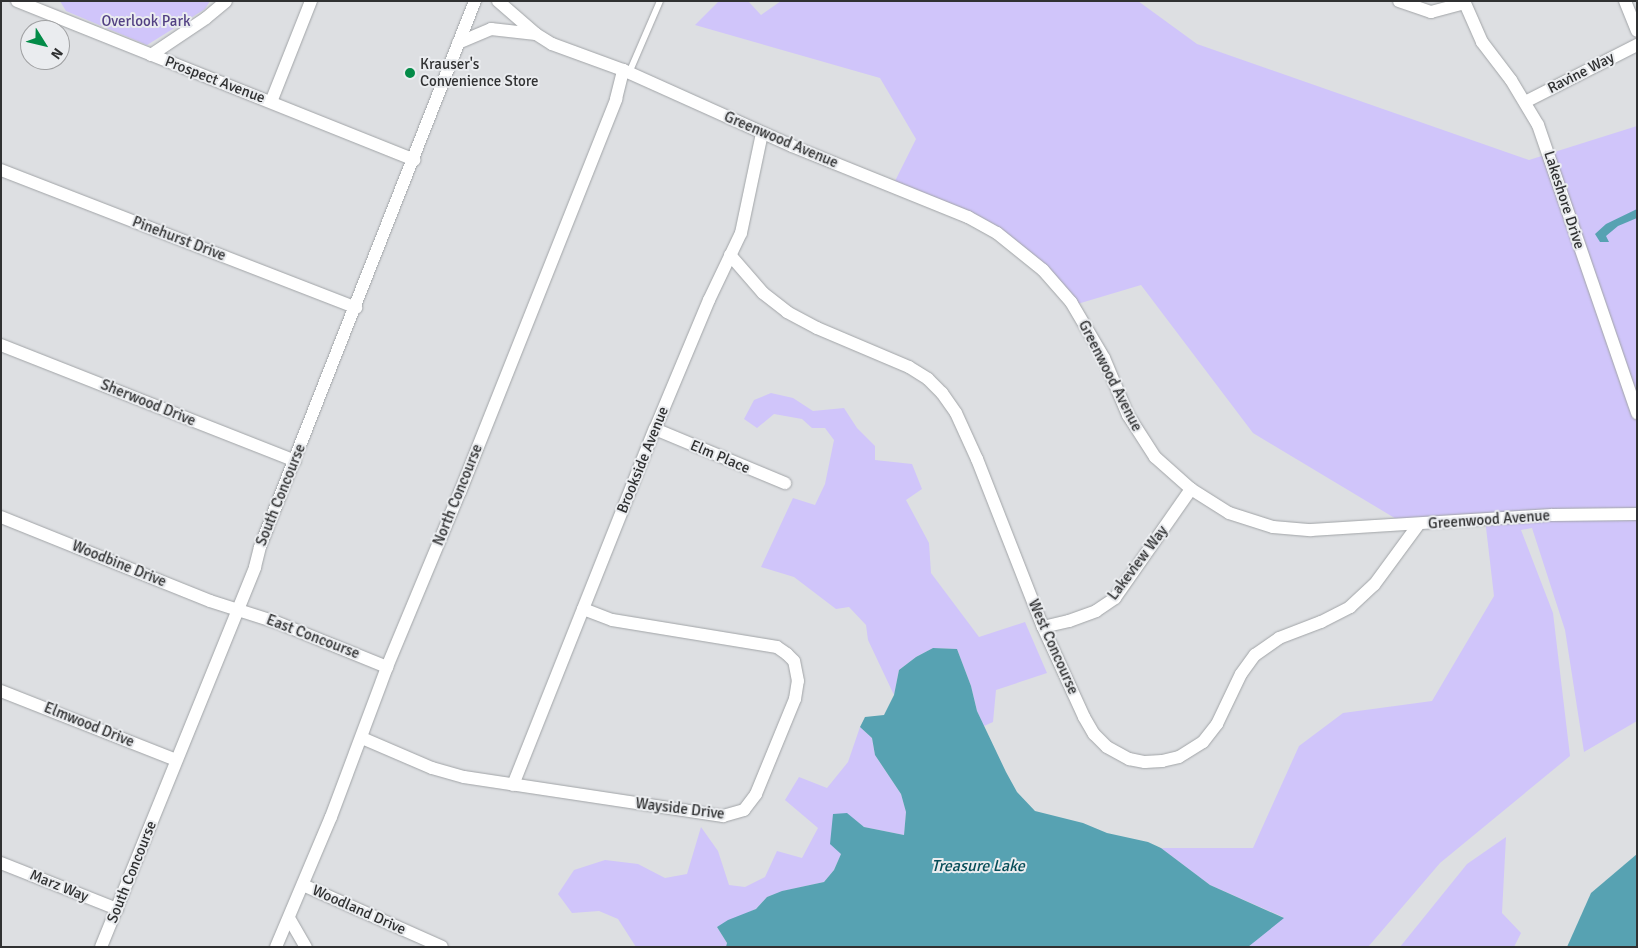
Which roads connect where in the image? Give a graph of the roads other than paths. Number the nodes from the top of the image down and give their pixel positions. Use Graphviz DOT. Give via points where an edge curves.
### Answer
graph roads {
  1 [pos="16,1"];
  2 [pos="52,1"];
  3 [pos="226,1"];
  4 [pos="311,1"];
  5 [pos="475,1"];
  6 [pos="498,1"];
  7 [pos="660,1"];
  8 [pos="1399,1"];
  9 [pos="1626,1"];
  10 [pos="1464,2"];
  11 [pos="52,16"];
  12 [pos="1637,31"];
  13 [pos="536,34"];
  14 [pos="458,43"];
  15 [pos="1637,45"];
  16 [pos="151,55"];
  17 [pos="626,72"];
  18 [pos="271,102"];
  19 [pos="1525,102"];
  20 [pos="762,133"];
  21 [pos="414,160"];
  22 [pos="1,170"];
  23 [pos="730,255"];
  24 [pos="356,308"];
  25 [pos="1,345"];
  26 [pos="1637,413"];
  27 [pos="655,429"];
  28 [pos="295,461"];
  29 [pos="785,483"];
  30 [pos="1191,490"];
  31 [pos="1637,514"];
  32 [pos="1,517"];
  33 [pos="1418,525"];
  34 [pos="237,609"];
  35 [pos="583,609"];
  36 [pos="1043,627"];
  37 [pos="388,667"];
  38 [pos="1,691"];
  39 [pos="362,738"];
  40 [pos="176,760"];
  41 [pos="514,785"];
  42 [pos="1,862"];
  43 [pos="303,885"];
  44 [pos="117,909"];
  45 [pos="289,918"];
  46 [pos="102,947"];
  47 [pos="276,947"];
  48 [pos="306,947"];
  49 [pos="442,947"];
  1 -- 11 [label="street, Prospect Avenue"];
  2 -- 11 [label="street"];
  3 -- 16 [label="street"];
  4 -- 18 [label="street"];
  5 -- 14 [label="street, South Concourse"];
  6 -- 13 [label="street, Greenwood Avenue"];
  7 -- 17 [label="lane"];
  8 -- 10 [label="street" via="1431,12"];
  9 -- 12 [label="street"];
  10 -- 19 [label="street, Lakeshore Drive" via="1482,42"];
  11 -- 16 [label="street, Prospect Avenue"];
  13 -- 14 [label="street, Greenwood Avenue" via="491,29"];
  13 -- 17 [label="street, Greenwood Avenue"];
  14 -- 21 [label="street, South Concourse"];
  15 -- 19 [label="street, Ravine Way"];
  16 -- 18 [label="street, Prospect Avenue"];
  17 -- 20 [label="street, Greenwood Avenue"];
  17 -- 37 [label="street, North Concourse"];
  18 -- 21 [label="street, Prospect Avenue"];
  19 -- 26 [label="street, Lakeshore Drive" via="1549,154"];
  20 -- 23 [label="street, Brookside Avenue" via="741,233"];
  20 -- 30 [label="street, Greenwood Avenue" via="968,217 1026,254 1059,287 1087,326 1144,443 1165,468"];
  21 -- 24 [label="street, South Concourse"];
  22 -- 24 [label="street, Pinehurst Drive"];
  23 -- 27 [label="street, Brookside Avenue"];
  23 -- 36 [label="street, West Concourse" via="763,293 787,312 908,367 928,379 942,393 956,414 976,459"];
  24 -- 28 [label="street, South Concourse"];
  25 -- 28 [label="street, Sherwood Drive"];
  27 -- 29 [label="street, Elm Place"];
  27 -- 35 [label="street, Brookside Avenue"];
  28 -- 34 [label="street, South Concourse"];
  30 -- 33 [label="street, Greenwood Avenue" via="1230,513 1273,527 1311,530"];
  30 -- 36 [label="street, Lakeview Way" via="1115,598 1096,611"];
  31 -- 33 [label="street, Greenwood Avenue"];
  32 -- 34 [label="street, Woodbine Drive"];
  33 -- 36 [label="street, West Concourse" via="1374,585 1350,607 1279,638 1255,655 1241,674 1210,734 1193,750 1171,759 1144,762 1129,758 1107,746 1094,734"];
  34 -- 37 [label="street, East Concourse"];
  34 -- 40 [label="street, South Concourse"];
  35 -- 41 [label="street, Brookside Avenue"];
  35 -- 41 [label="street, Wayside Drive" via="612,620 768,645 788,654 797,670 798,681 774,752 750,803 744,810 724,816"];
  37 -- 39 [label="street, North Concourse"];
  38 -- 40 [label="street, Elmwood Drive"];
  39 -- 41 [label="street, Wayside Drive" via="451,774"];
  39 -- 43 [label="street, North Concourse"];
  40 -- 44 [label="street, South Concourse"];
  42 -- 44 [label="street, Marz Way"];
  43 -- 45 [label="street, North Concourse"];
  43 -- 49 [label="street, Woodland Drive"];
  44 -- 46 [label="street, South Concourse"];
  45 -- 47 [label="street, North Concourse"];
  45 -- 48 [label="street"];
}
